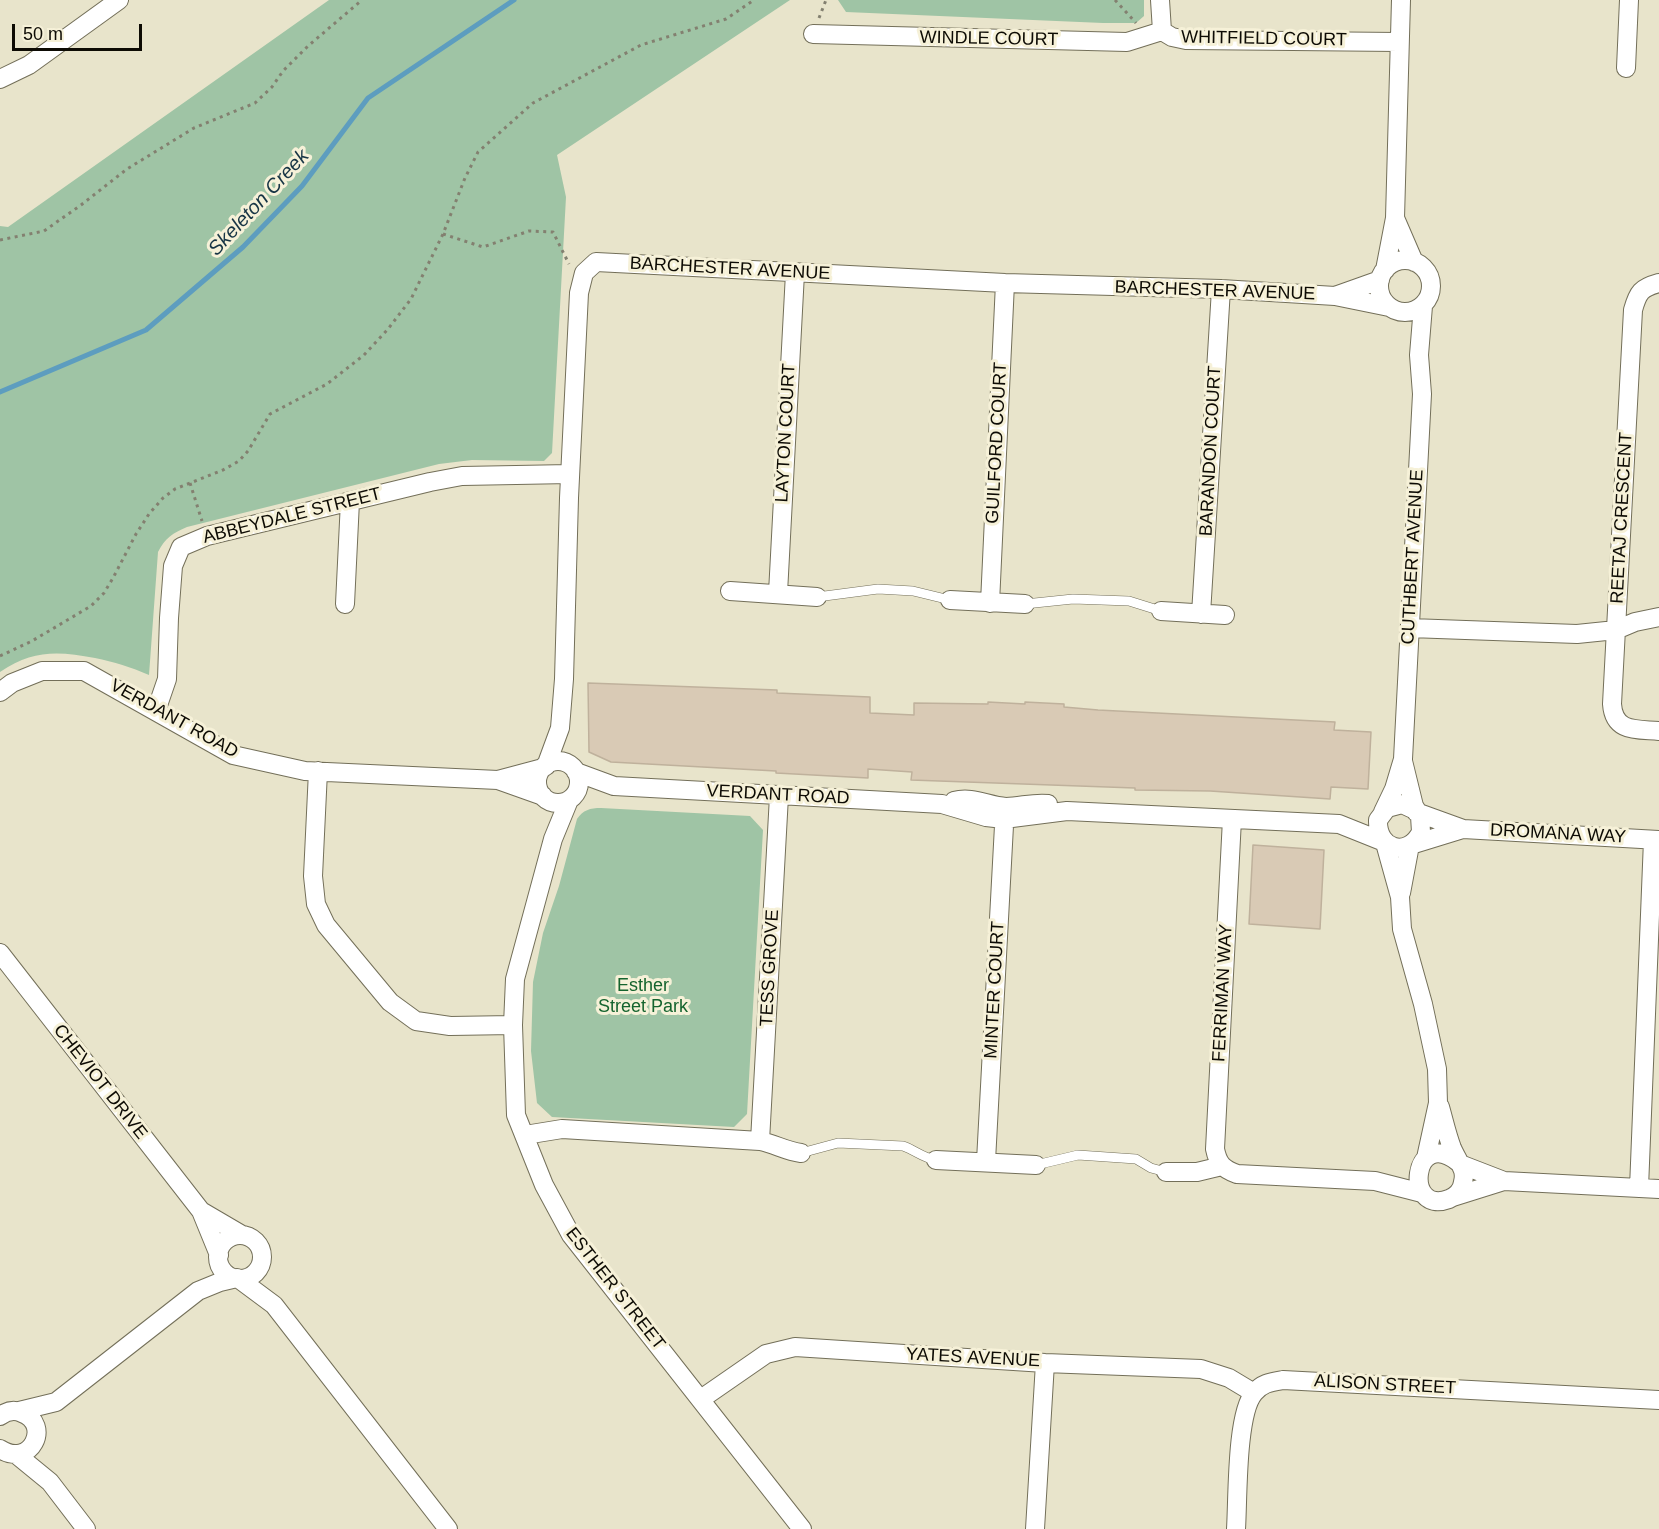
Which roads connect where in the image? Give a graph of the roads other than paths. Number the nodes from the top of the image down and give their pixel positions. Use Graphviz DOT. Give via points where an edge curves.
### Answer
graph roads {
  1 [pos="1160,0"];
  2 [pos="1401,0"];
  3 [pos="1629,0"];
  4 [pos="117,1"];
  5 [pos="813,34"];
  6 [pos="1154,34"];
  7 [pos="1399,42"];
  8 [pos="1626,68"];
  9 [pos="0,79"];
  10 [pos="1395,218"];
  11 [pos="1414,262"];
  12 [pos="795,273"];
  13 [pos="1382,275"];
  14 [pos="1659,283"];
  15 [pos="1005,284"];
  16 [pos="1221,289"];
  17 [pos="1335,296"];
  18 [pos="1423,306"];
  19 [pos="1395,310"];
  20 [pos="1419,355"];
  21 [pos="570,474"];
  22 [pos="350,501"];
  23 [pos="730,591"];
  24 [pos="778,593"];
  25 [pos="817,597"];
  26 [pos="950,600"];
  27 [pos="990,603"];
  28 [pos="345,604"];
  29 [pos="1025,604"];
  30 [pos="1161,611"];
  31 [pos="1201,614"];
  32 [pos="1225,615"];
  33 [pos="1659,617"];
  34 [pos="1410,628"];
  35 [pos="1616,630"];
  36 [pos="0,692"];
  37 [pos="156,711"];
  38 [pos="561,728"];
  39 [pos="1659,731"];
  40 [pos="1403,759"];
  41 [pos="545,767"];
  42 [pos="575,770"];
  43 [pos="318,771"];
  44 [pos="498,780"];
  45 [pos="614,786"];
  46 [pos="779,796"];
  47 [pos="544,798"];
  48 [pos="571,799"];
  49 [pos="1416,811"];
  50 [pos="1005,813"];
  51 [pos="1382,813"];
  52 [pos="1232,819"];
  53 [pos="1339,824"];
  54 [pos="1463,829"];
  55 [pos="553,839"];
  56 [pos="1656,840"];
  57 [pos="1385,842"];
  58 [pos="1411,845"];
  59 [pos="1400,897"];
  60 [pos="0,953"];
  61 [pos="513,1025"];
  62 [pos="1438,1103"];
  63 [pos="525,1135"];
  64 [pos="760,1141"];
  65 [pos="801,1153"];
  66 [pos="936,1160"];
  67 [pos="986,1161"];
  68 [pos="1424,1161"];
  69 [pos="1459,1163"];
  70 [pos="1036,1165"];
  71 [pos="1222,1166"];
  72 [pos="1166,1172"];
  73 [pos="1375,1180"];
  74 [pos="1504,1181"];
  75 [pos="1639,1188"];
  76 [pos="1659,1189"];
  77 [pos="1422,1192"];
  78 [pos="1453,1197"];
  79 [pos="201,1211"];
  80 [pos="242,1235"];
  81 [pos="262,1255"];
  82 [pos="219,1256"];
  83 [pos="238,1279"];
  84 [pos="198,1291"];
  85 [pos="274,1305"];
  86 [pos="1045,1363"];
  87 [pos="1254,1393"];
  88 [pos="701,1399"];
  89 [pos="1659,1400"];
  90 [pos="56,1402"];
  91 [pos="7,1411"];
  92 [pos="35,1439"];
  93 [pos="7,1454"];
  94 [pos="50,1482"];
  95 [pos="86,1529"];
  96 [pos="448,1529"];
  97 [pos="802,1529"];
  98 [pos="1035,1529"];
  99 [pos="1236,1529"];
  1 -- 6 [label="street, WHITFIELD COURT"];
  2 -- 7 [label="street"];
  3 -- 8 [label="street"];
  4 -- 9 [label="street" via="29,65"];
  5 -- 6 [label="street, WINDLE COURT" via="1127,42"];
  6 -- 7 [label="street, WHITFIELD COURT" via="1186,40"];
  7 -- 10 [label="street"];
  10 -- 11 [label="street"];
  10 -- 13 [label="street"];
  11 -- 13 [label="street" via="1398,261"];
  11 -- 18 [label="street" via="1428,273 1431,282"];
  12 -- 15 [label="street, BARCHESTER AVENUE"];
  12 -- 21 [label="street, BARCHESTER AVENUE" via="596,262 584,273 579,293"];
  12 -- 24 [label="street, LAYTON COURT"];
  13 -- 17 [label="street, BARCHESTER AVENUE"];
  13 -- 19 [label="street" via="1382,300"];
  14 -- 35 [label="street, REETAJ CRESCENT" via="1637,295 1633,310"];
  15 -- 16 [label="street, BARCHESTER AVENUE"];
  15 -- 27 [label="street, GUILFORD COURT"];
  16 -- 17 [label="street, BARCHESTER AVENUE"];
  16 -- 31 [label="street, BARANDON COURT"];
  17 -- 19 [label="street, BARCHESTER AVENUE"];
  18 -- 19 [label="street" via="1409,313"];
  18 -- 20 [label="street, CUTHBERT AVENUE"];
  19 -- 20 [label="street, CUTHBERT AVENUE"];
  20 -- 34 [label="street, CUTHBERT AVENUE" via="1422,394"];
  21 -- 22 [label="street, ABBEYDALE STREET" via="462,476"];
  21 -- 38 [label="street"];
  22 -- 28 [label="street"];
  22 -- 37 [label="street, ABBEYDALE STREET" via="207,537 181,548 173,567 167,679"];
  23 -- 24 [label="street"];
  24 -- 25 [label="street"];
  25 -- 26 [label="lane" via="878,589 913,591"];
  26 -- 27 [label="street"];
  27 -- 29 [label="street"];
  29 -- 30 [label="lane" via="1095,600 1129,602"];
  30 -- 31 [label="street"];
  31 -- 32 [label="street"];
  33 -- 35 [label="street"];
  34 -- 35 [label="street" via="1577,634"];
  34 -- 40 [label="street, CUTHBERT AVENUE"];
  35 -- 39 [label="street, REETAJ CRESCENT" via="1613,714 1624,726"];
  36 -- 37 [label="street, VERDANT ROAD" via="42,670 84,671"];
  37 -- 43 [label="street, VERDANT ROAD" via="233,755"];
  38 -- 41 [label="street"];
  38 -- 42 [label="street"];
  40 -- 49 [label="street, CUTHBERT AVENUE"];
  40 -- 51 [label="street, CUTHBERT AVENUE"];
  41 -- 42 [label="street" via="560,762"];
  41 -- 44 [label="street, VERDANT ROAD"];
  41 -- 47 [label="street" via="538,782"];
  42 -- 45 [label="street, VERDANT ROAD"];
  42 -- 48 [label="street" via="579,785"];
  43 -- 44 [label="street, VERDANT ROAD"];
  43 -- 61 [label="street" via="313,876 316,904 326,925 390,1002 416,1021 450,1026"];
  44 -- 47 [label="street, VERDANT ROAD"];
  45 -- 46 [label="street, VERDANT ROAD"];
  45 -- 48 [label="street, VERDANT ROAD"];
  46 -- 50 [label="street, VERDANT ROAD" via="942,804 986,817"];
  46 -- 64 [label="street, TESS GROVE"];
  47 -- 48 [label="street" via="558,803"];
  47 -- 55 [label="street, ESTHER STREET"];
  48 -- 55 [label="street, ESTHER STREET"];
  49 -- 51 [label="street" via="1394,804"];
  49 -- 54 [label="street, DROMANA WAY"];
  49 -- 58 [label="street" via="1421,832"];
  50 -- 52 [label="street, VERDANT ROAD" via="1067,811"];
  50 -- 67 [label="street, MINTER COURT"];
  51 -- 53 [label="street, VERDANT ROAD"];
  51 -- 57 [label="street" via="1378,828"];
  52 -- 53 [label="street, VERDANT ROAD"];
  52 -- 71 [label="street, FERRIMAN WAY" via="1215,1149"];
  53 -- 57 [label="street, VERDANT ROAD"];
  54 -- 56 [label="street, DROMANA WAY"];
  54 -- 58 [label="street, DROMANA WAY"];
  55 -- 61 [label="street, ESTHER STREET" via="514,979"];
  56 -- 75 [label="street, DROMANA WAY"];
  57 -- 58 [label="street" via="1396,848"];
  57 -- 59 [label="street"];
  58 -- 59 [label="street"];
  59 -- 62 [label="street" via="1402,929 1431,1035"];
  60 -- 79 [label="street, CHEVIOT DRIVE"];
  61 -- 63 [label="street, ESTHER STREET" via="516,1115"];
  62 -- 68 [label="street"];
  62 -- 69 [label="street"];
  63 -- 64 [label="street" via="561,1129"];
  63 -- 88 [label="street, ESTHER STREET" via="544,1185 571,1235"];
  64 -- 65 [label="street"];
  65 -- 66 [label="lane" via="838,1143 903,1146"];
  66 -- 67 [label="street"];
  67 -- 70 [label="street"];
  68 -- 69 [label="street" via="1442,1154"];
  68 -- 73 [label="street" via="1402,1173"];
  68 -- 77 [label="street" via="1417,1178"];
  69 -- 74 [label="street"];
  69 -- 78 [label="street" via="1463,1185"];
  70 -- 72 [label="lane" via="1068,1157 1100,1157 1136,1159"];
  71 -- 72 [label="street" via="1197,1172"];
  71 -- 73 [label="street" via="1237,1174"];
  73 -- 77 [label="street"];
  74 -- 75 [label="street"];
  74 -- 78 [label="street"];
  75 -- 76 [label="street"];
  77 -- 78 [label="street" via="1437,1201"];
  79 -- 80 [label="street, CHEVIOT DRIVE"];
  79 -- 82 [label="street, CHEVIOT DRIVE"];
  80 -- 81 [label="street" via="256,1242"];
  80 -- 82 [label="street" via="228,1239"];
  81 -- 83 [label="street" via="257,1271"];
  81 -- 85 [label="street"];
  82 -- 83 [label="street" via="223,1270"];
  82 -- 84 [label="street"];
  83 -- 84 [label="street"];
  83 -- 85 [label="street"];
  84 -- 90 [label="street"];
  85 -- 96 [label="street"];
  86 -- 87 [label="street, YATES AVENUE" via="1200,1369 1228,1378"];
  86 -- 88 [label="street, YATES AVENUE" via="795,1347 766,1354"];
  86 -- 98 [label="street"];
  87 -- 89 [label="street, ALISON STREET" via="1264,1384 1282,1380"];
  87 -- 99 [label="street" via="1246,1405 1243,1424"];
  88 -- 97 [label="street, ESTHER STREET"];
  90 -- 91 [label="street"];
  90 -- 92 [label="street"];
  91 -- 92 [label="street" via="31,1418"];
  92 -- 93 [label="street" via="28,1450"];
  92 -- 94 [label="street"];
  93 -- 94 [label="street"];
  94 -- 95 [label="street"];
}
